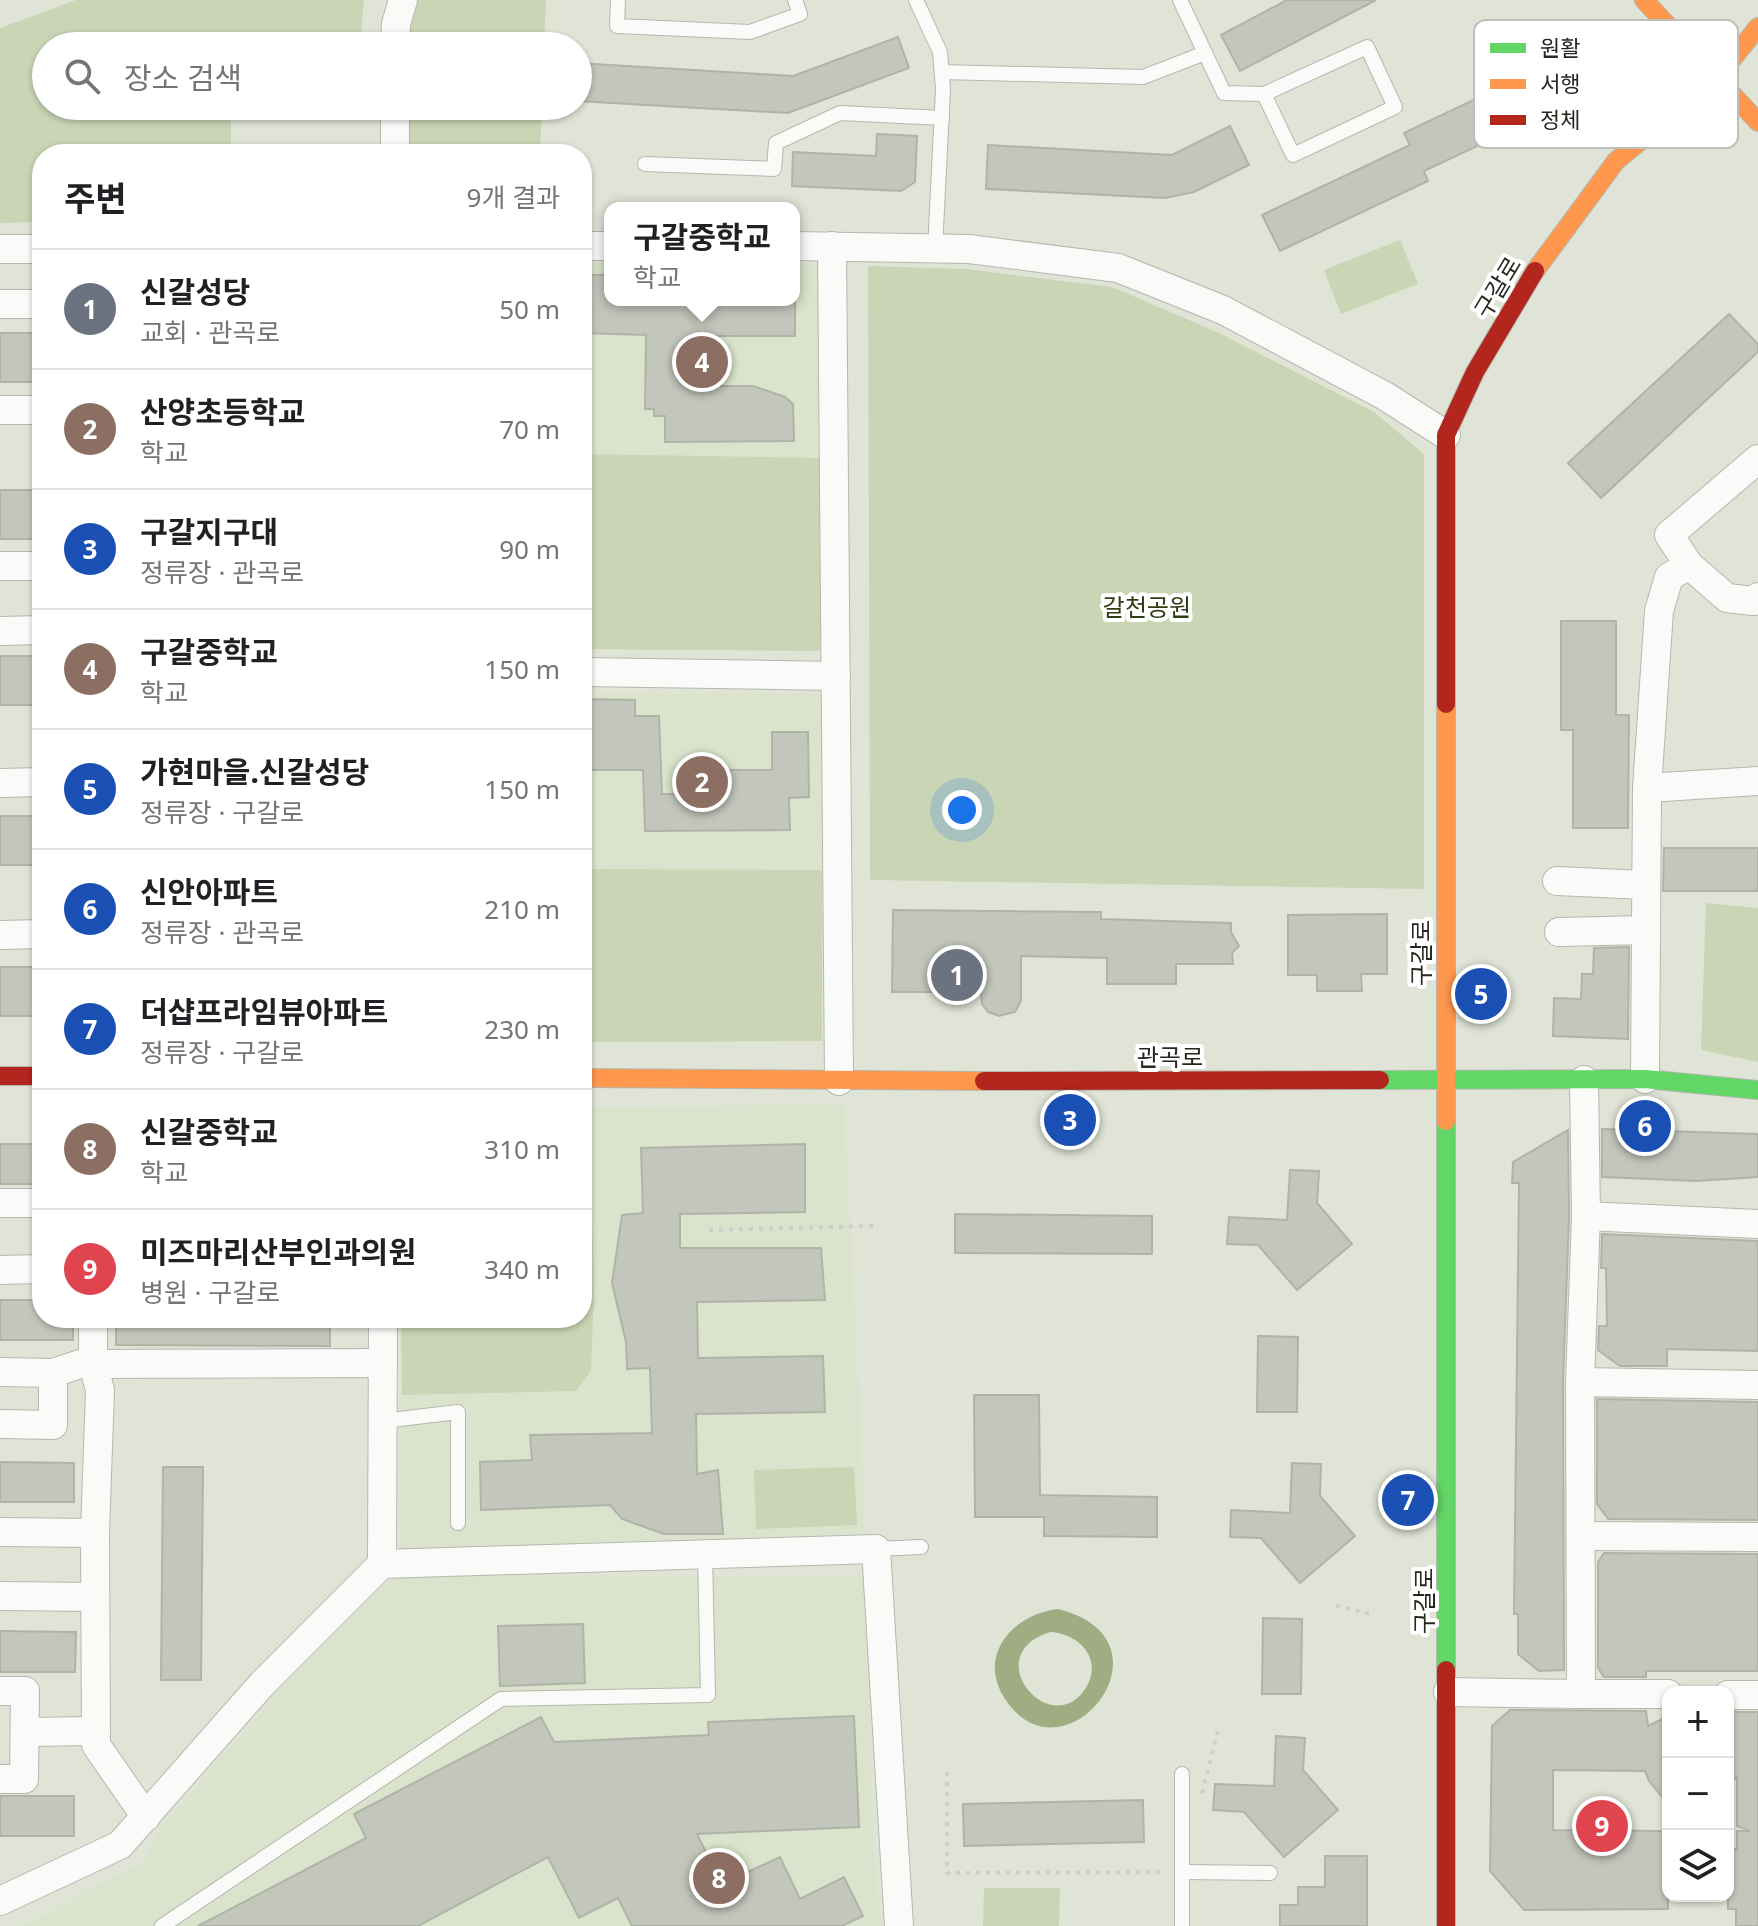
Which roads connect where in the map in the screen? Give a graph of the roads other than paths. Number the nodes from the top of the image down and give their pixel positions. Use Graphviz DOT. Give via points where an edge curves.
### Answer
graph roads {
  1 [pos="403,0"];
  2 [pos="618,0"];
  3 [pos="795,0"];
  4 [pos="916,0"];
  5 [pos="1180,0"];
  6 [pos="1644,0"];
  7 [pos="1663,20"];
  8 [pos="1758,27"];
  9 [pos="396,32"];
  10 [pos="1738,52"];
  11 [pos="1205,53"];
  12 [pos="942,72"];
  13 [pos="1264,94"];
  14 [pos="1738,101"];
  15 [pos="942,118"];
  16 [pos="395,120"];
  17 [pos="1758,122"];
  18 [pos="395,144"];
  19 [pos="1632,148"];
  20 [pos="645,164"];
  21 [pos="800,246"];
  22 [pos="832,246"];
  23 [pos="0,249"];
  24 [pos="32,249"];
  25 [pos="935,249"];
  26 [pos="0,304"];
  27 [pos="32,304"];
  28 [pos="0,410"];
  29 [pos="32,410"];
  30 [pos="1446,435"];
  31 [pos="1758,459"];
  32 [pos="1689,565"];
  33 [pos="0,566"];
  34 [pos="32,566"];
  35 [pos="1758,597"];
  36 [pos="32,630"];
  37 [pos="0,631"];
  38 [pos="592,672"];
  39 [pos="836,676"];
  40 [pos="1758,781"];
  41 [pos="32,782"];
  42 [pos="0,783"];
  43 [pos="1647,788"];
  44 [pos="1557,881"];
  45 [pos="1645,885"];
  46 [pos="1645,930"];
  47 [pos="1559,932"];
  48 [pos="32,934"];
  49 [pos="0,935"];
  50 [pos="0,1076"];
  51 [pos="32,1076"];
  52 [pos="592,1078"];
  53 [pos="1444,1079"];
  54 [pos="1645,1079"];
  55 [pos="1584,1080"];
  56 [pos="839,1081"];
  57 [pos="1758,1090"];
  58 [pos="0,1203"];
  59 [pos="32,1203"];
  60 [pos="1586,1216"];
  61 [pos="1758,1224"];
  62 [pos="32,1269"];
  63 [pos="0,1270"];
  64 [pos="93,1328"];
  65 [pos="383,1328"];
  66 [pos="383,1363"];
  67 [pos="93,1364"];
  68 [pos="0,1372"];
  69 [pos="53,1373"];
  70 [pos="1580,1382"];
  71 [pos="1758,1385"];
  72 [pos="383,1421"];
  73 [pos="0,1424"];
  74 [pos="458,1523"];
  75 [pos="0,1532"];
  76 [pos="95,1533"];
  77 [pos="1581,1536"];
  78 [pos="1758,1537"];
  79 [pos="921,1547"];
  80 [pos="876,1549"];
  81 [pos="705,1554"];
  82 [pos="382,1564"];
  83 [pos="0,1596"];
  84 [pos="95,1597"];
  85 [pos="0,1691"];
  86 [pos="1448,1692"];
  87 [pos="1581,1694"];
  88 [pos="1662,1694"];
  89 [pos="1734,1695"];
  90 [pos="1758,1695"];
  91 [pos="96,1731"];
  92 [pos="25,1732"];
  93 [pos="1182,1774"];
  94 [pos="0,1779"];
  95 [pos="146,1817"];
  96 [pos="1184,1872"];
  97 [pos="1270,1873"];
  98 [pos="0,1901"];
  99 [pos="162,1926"];
  100 [pos="899,1926"];
  101 [pos="1182,1926"];
  102 [pos="1446,1926"];
  1 -- 9 [label="street"];
  2 -- 3 [label="lane" via="617,26 750,32 800,14"];
  4 -- 12 [label="lane" via="940,52"];
  5 -- 11 [label="lane"];
  6 -- 7 [label="street"];
  8 -- 10 [label="street, 구갈로"];
  11 -- 12 [label="lane" via="1143,77"];
  11 -- 13 [label="lane" via="1224,93"];
  12 -- 15 [label="lane"];
  13 -- 13 [label="lane" via="1293,155 1395,107 1367,47"];
  14 -- 17 [label="street"];
  15 -- 20 [label="lane" via="840,113 776,143 774,169"];
  15 -- 25 [label="lane"];
  16 -- 18 [label="street"];
  19 -- 30 [label="street, 구갈로" via="1616,161 1546,253 1475,372"];
  21 -- 22 [label="street"];
  22 -- 25 [label="street"];
  22 -- 39 [label="street"];
  23 -- 24 [label="street"];
  25 -- 30 [label="street" via="1118,268 1223,310 1385,396"];
  26 -- 27 [label="street"];
  28 -- 29 [label="street"];
  30 -- 53 [label="street, 구갈로"];
  31 -- 32 [label="street" via="1669,535"];
  32 -- 35 [label="street" via="1727,598"];
  32 -- 43 [label="street" via="1669,577 1659,611"];
  33 -- 34 [label="street"];
  36 -- 37 [label="street"];
  38 -- 39 [label="street"];
  39 -- 56 [label="street"];
  40 -- 43 [label="street"];
  41 -- 42 [label="street"];
  43 -- 45 [label="street"];
  44 -- 45 [label="street"];
  45 -- 46 [label="street"];
  46 -- 47 [label="street"];
  46 -- 54 [label="street"];
  48 -- 49 [label="street"];
  50 -- 51 [label="street"];
  52 -- 56 [label="street, 관곡로"];
  53 -- 55 [label="street, 관곡로"];
  53 -- 56 [label="street, 관곡로"];
  53 -- 86 [label="street, 구갈로"];
  54 -- 55 [label="street, 관곡로"];
  54 -- 57 [label="street, 관곡로"];
  55 -- 60 [label="street"];
  58 -- 59 [label="street"];
  60 -- 61 [label="street"];
  60 -- 70 [label="street"];
  62 -- 63 [label="street"];
  64 -- 67 [label="street"];
  65 -- 66 [label="street"];
  66 -- 67 [label="street"];
  66 -- 72 [label="street"];
  67 -- 69 [label="street"];
  67 -- 76 [label="street" via="100,1390"];
  68 -- 69 [label="street"];
  69 -- 73 [label="street" via="53,1425"];
  70 -- 71 [label="street"];
  70 -- 77 [label="street"];
  72 -- 74 [label="lane" via="458,1412"];
  72 -- 82 [label="street"];
  75 -- 76 [label="street"];
  76 -- 84 [label="street"];
  77 -- 78 [label="street"];
  77 -- 87 [label="street"];
  79 -- 80 [label="lane"];
  80 -- 81 [label="street"];
  80 -- 100 [label="street"];
  81 -- 82 [label="street"];
  81 -- 99 [label="lane" via="708,1695 501,1699"];
  82 -- 95 [label="street" via="263,1683"];
  83 -- 84 [label="street"];
  84 -- 91 [label="street"];
  85 -- 92 [label="street" via="25,1691"];
  86 -- 87 [label="street"];
  86 -- 102 [label="street, 구갈로"];
  87 -- 88 [label="street"];
  89 -- 90 [label="street"];
  91 -- 92 [label="street"];
  91 -- 95 [label="street" via="96,1745"];
  92 -- 94 [label="street" via="24,1779"];
  93 -- 96 [label="lane"];
  95 -- 98 [label="street" via="120,1845"];
  96 -- 97 [label="lane"];
  96 -- 101 [label="lane"];
}
